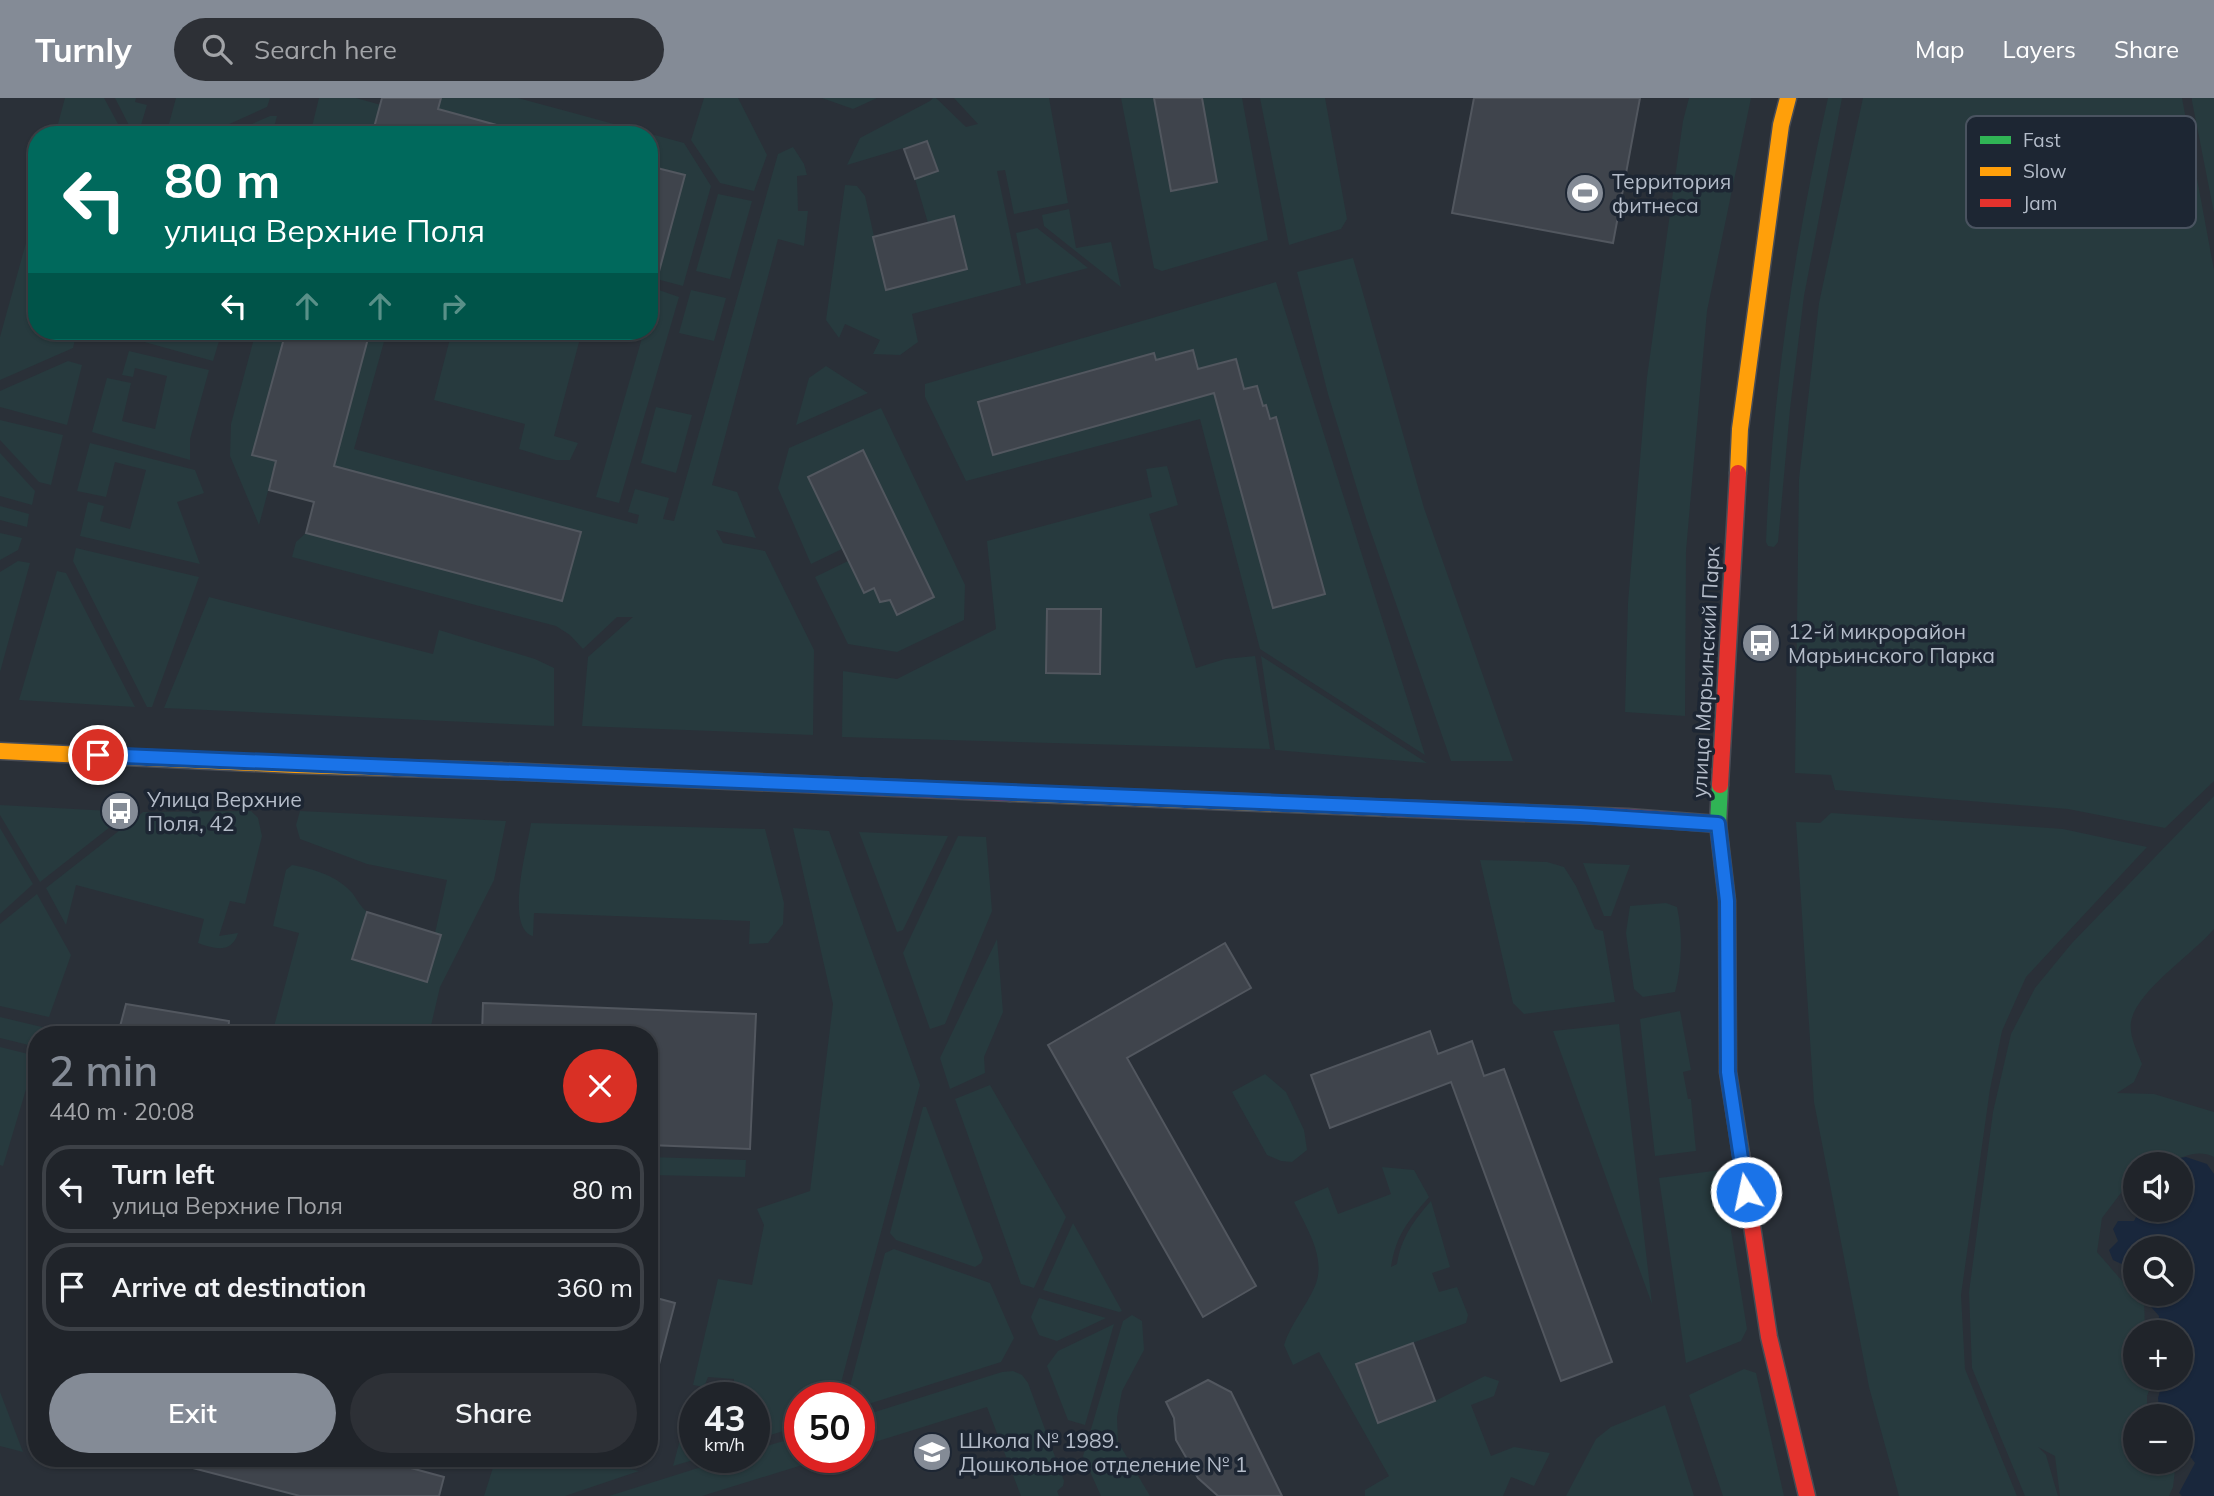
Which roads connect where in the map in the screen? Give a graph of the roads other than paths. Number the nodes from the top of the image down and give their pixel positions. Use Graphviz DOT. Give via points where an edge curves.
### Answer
graph roads {
  1 [pos="1788,98"];
  2 [pos="0,751"];
  3 [pos="1718,824"];
  4 [pos="1807,1496"];
  1 -- 3 [label="street, улица Марьинский Парк" via="1740,429"];
  2 -- 3 [label="street"];
  3 -- 4 [label="street, улица Марьинский Парк" via="1727,901 1730,1084 1769,1337"];
}
